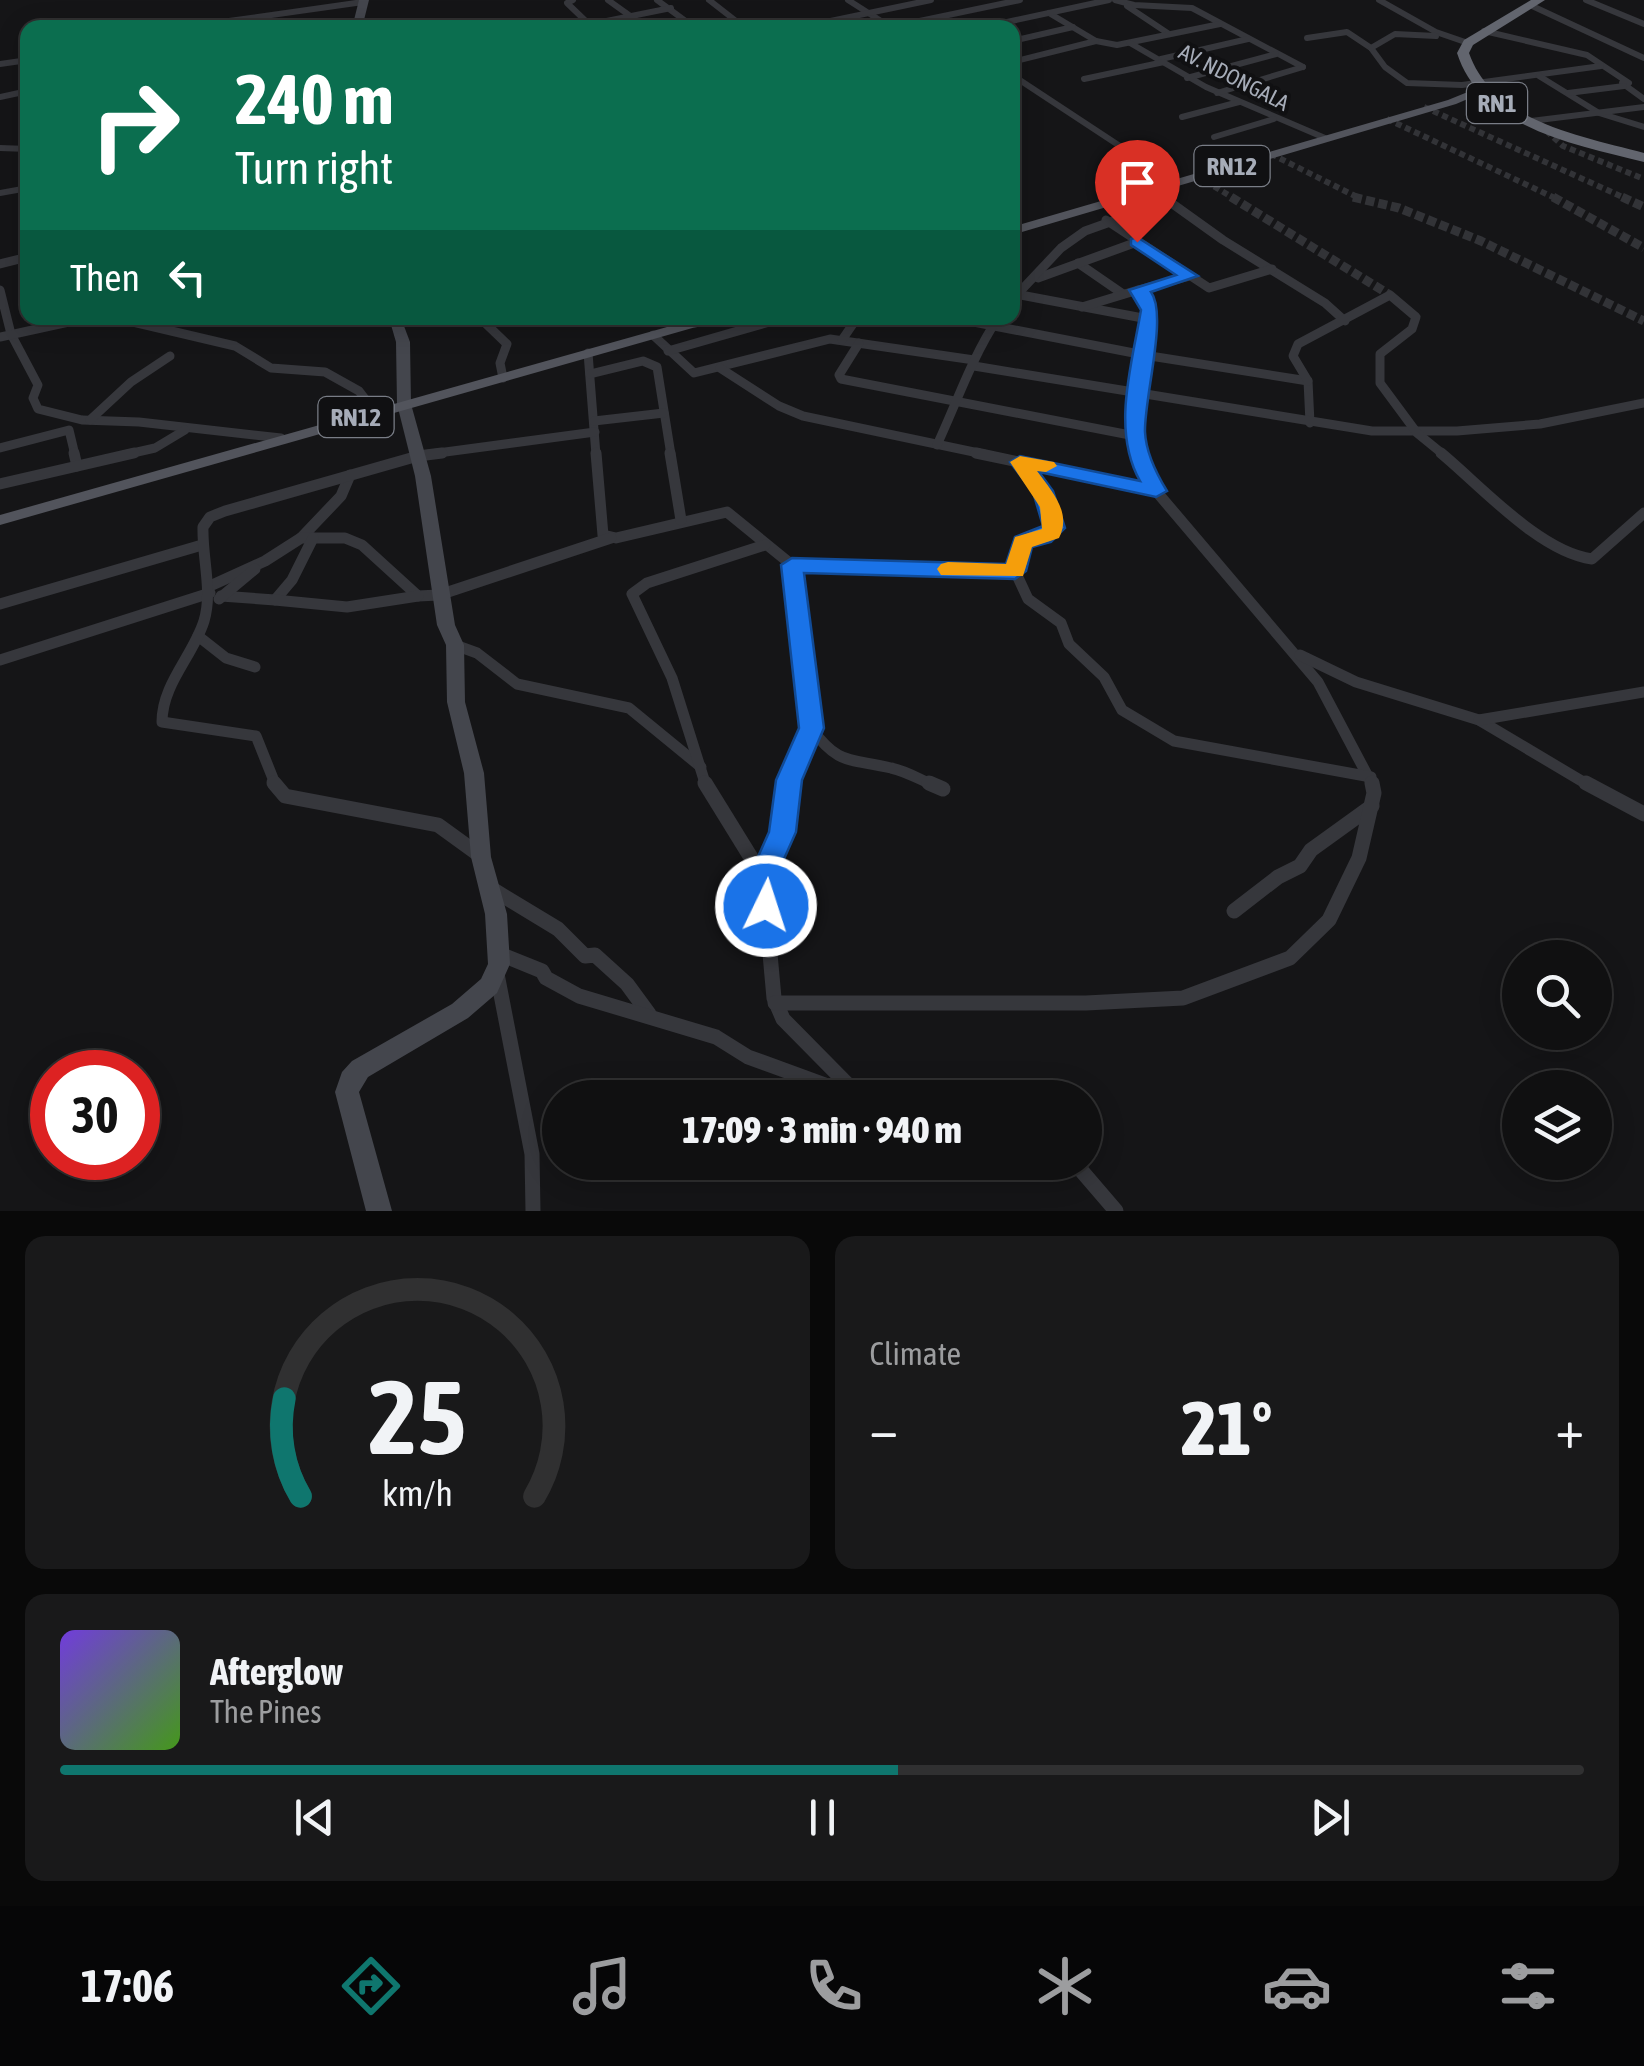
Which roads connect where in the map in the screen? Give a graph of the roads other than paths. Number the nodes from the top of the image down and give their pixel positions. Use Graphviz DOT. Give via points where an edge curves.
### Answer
graph roads {
  1 [pos="573,0"];
  2 [pos="608,0"];
  3 [pos="657,0"];
  4 [pos="709,0"];
  5 [pos="848,0"];
  6 [pos="931,0"];
  7 [pos="986,0"];
  8 [pos="1020,0"];
  9 [pos="1112,0"];
  10 [pos="1380,0"];
  11 [pos="1586,0"];
  12 [pos="364,1"];
  13 [pos="904,2"];
  14 [pos="1535,2"];
  15 [pos="272,3"];
  16 [pos="994,5"];
  17 [pos="1127,5"];
  18 [pos="671,8"];
  19 [pos="868,12"];
  20 [pos="1049,13"];
  21 [pos="275,14"];
  22 [pos="632,16"];
  23 [pos="928,19"];
  24 [pos="235,20"];
  25 [pos="584,20"];
  26 [pos="616,20"];
  27 [pos="637,20"];
  28 [pos="687,20"];
  29 [pos="735,20"];
  30 [pos="832,20"];
  31 [pos="879,20"];
  32 [pos="923,20"];
  33 [pos="1016,20"];
  34 [pos="1220,24"];
  35 [pos="1644,24"];
  36 [pos="1073,27"];
  37 [pos="1484,30"];
  38 [pos="1169,34"];
  39 [pos="1306,38"];
  40 [pos="1020,39"];
  41 [pos="1248,39"];
  42 [pos="1462,41"];
  43 [pos="1096,42"];
  44 [pos="1130,43"];
  45 [pos="1371,48"];
  46 [pos="1276,54"];
  47 [pos="1644,58"];
  48 [pos="1020,60"];
  49 [pos="1162,60"];
  50 [pos="1601,66"];
  51 [pos="1539,76"];
  52 [pos="1187,78"];
  53 [pos="1084,79"];
  54 [pos="1020,84"];
  55 [pos="1476,86"];
  56 [pos="1624,86"];
  57 [pos="1218,93"];
  58 [pos="1568,93"];
  59 [pos="1239,102"];
  60 [pos="1452,102"];
  61 [pos="1644,103"];
  62 [pos="1498,104"];
  63 [pos="1599,113"];
  64 [pos="1182,117"];
  65 [pos="1274,119"];
  66 [pos="1532,121"];
  67 [pos="1644,127"];
  68 [pos="1214,137"];
  69 [pos="1325,138"];
  70 [pos="1642,157"];
  71 [pos="1176,183"];
  72 [pos="1152,189"];
  73 [pos="1169,201"];
  74 [pos="1106,220"];
  75 [pos="1020,228"];
  76 [pos="1137,242"];
  77 [pos="1078,262"];
  78 [pos="1272,269"];
  79 [pos="1190,276"];
  80 [pos="1034,280"];
  81 [pos="0,290"];
  82 [pos="1138,290"];
  83 [pos="1020,292"];
  84 [pos="1123,294"];
  85 [pos="1020,297"];
  86 [pos="1082,306"];
  87 [pos="2,308"];
  88 [pos="1148,319"];
  89 [pos="1345,321"];
  90 [pos="55,325"];
  91 [pos="148,325"];
  92 [pos="397,325"];
  93 [pos="487,325"];
  94 [pos="685,325"];
  95 [pos="759,325"];
  96 [pos="852,325"];
  97 [pos="993,325"];
  98 [pos="1013,325"];
  99 [pos="653,335"];
  100 [pos="5,336"];
  101 [pos="842,340"];
  102 [pos="859,343"];
  103 [pos="668,351"];
  104 [pos="588,353"];
  105 [pos="1144,355"];
  106 [pos="170,356"];
  107 [pos="974,363"];
  108 [pos="720,368"];
  109 [pos="590,374"];
  110 [pos="503,378"];
  111 [pos="1308,382"];
  112 [pos="1137,394"];
  113 [pos="956,401"];
  114 [pos="1644,403"];
  115 [pos="404,404"];
  116 [pos="375,412"];
  117 [pos="664,413"];
  118 [pos="90,420"];
  119 [pos="1310,424"];
  120 [pos="594,427"];
  121 [pos="185,430"];
  122 [pos="1417,433"];
  123 [pos="1135,436"];
  124 [pos="281,438"];
  125 [pos="937,445"];
  126 [pos="0,448"];
  127 [pos="418,456"];
  128 [pos="1020,462"];
  129 [pos="78,466"];
  130 [pos="350,476"];
  131 [pos="0,484"];
  132 [pos="1156,491"];
  133 [pos="1644,513"];
  134 [pos="0,520"];
  135 [pos="682,520"];
  136 [pos="307,538"];
  137 [pos="611,538"];
  138 [pos="202,545"];
  139 [pos="765,545"];
  140 [pos="792,565"];
  141 [pos="1015,571"];
  142 [pos="214,592"];
  143 [pos="429,595"];
  144 [pos="275,600"];
  145 [pos="0,604"];
  146 [pos="198,636"];
  147 [pos="455,645"];
  148 [pos="1295,653"];
  149 [pos="0,660"];
  150 [pos="256,667"];
  151 [pos="1644,692"];
  152 [pos="1479,720"];
  153 [pos="812,728"];
  154 [pos="701,767"];
  155 [pos="1372,777"];
  156 [pos="942,789"];
  157 [pos="1372,806"];
  158 [pos="1644,814"];
  159 [pos="481,857"];
  160 [pos="762,877"];
  161 [pos="490,888"];
  162 [pos="1234,911"];
  163 [pos="498,964"];
  164 [pos="775,1002"];
  165 [pos="649,1014"];
  166 [pos="813,1080"];
  167 [pos="844,1080"];
  168 [pos="1089,1180"];
  169 [pos="379,1211"];
  170 [pos="533,1211"];
  171 [pos="1116,1211"];
  1 -- 25 [label="street" via="567,4"];
  2 -- 22 [label="street"];
  3 -- 18 [label="street"];
  4 -- 29 [label="street"];
  5 -- 19 [label="street"];
  6 -- 13 [label="street"];
  7 -- 16 [label="street"];
  8 -- 16 [label="street"];
  9 -- 17 [label="street"];
  9 -- 20 [label="street"];
  10 -- 42 [label="street"];
  11 -- 35 [label="street"];
  12 -- 21 [label="street"];
  13 -- 19 [label="street"];
  13 -- 23 [label="street"];
  14 -- 37 [label="highway, RN1"];
  14 -- 47 [label="street"];
  15 -- 21 [label="street"];
  16 -- 23 [label="street"];
  17 -- 34 [label="street" via="1181,6"];
  17 -- 38 [label="street"];
  18 -- 22 [label="street"];
  18 -- 28 [label="street"];
  19 -- 30 [label="street"];
  19 -- 31 [label="street"];
  20 -- 33 [label="street"];
  20 -- 36 [label="street"];
  21 -- 24 [label="street"];
  22 -- 26 [label="street"];
  22 -- 27 [label="street"];
  23 -- 32 [label="street"];
  34 -- 38 [label="street"];
  34 -- 41 [label="street"];
  36 -- 40 [label="street"];
  36 -- 43 [label="street"];
  37 -- 42 [label="highway, RN1"];
  37 -- 50 [label="street" via="1587,55"];
  38 -- 44 [label="street"];
  39 -- 45 [label="street" via="1345,32"];
  41 -- 46 [label="street"];
  41 -- 49 [label="street"];
  42 -- 45 [label="street" via="1400,33"];
  42 -- 55 [label="highway, RN1"];
  43 -- 44 [label="street"];
  43 -- 48 [label="street"];
  44 -- 49 [label="street, AV. NDONGALA"];
  45 -- 55 [label="street" via="1406,82"];
  46 -- 52 [label="street"];
  46 -- 57 [label="street" via="1304,67"];
  49 -- 52 [label="street, AV. NDONGALA"];
  49 -- 53 [label="street"];
  50 -- 51 [label="street"];
  50 -- 56 [label="street" via="1629,82"];
  51 -- 55 [label="street"];
  51 -- 58 [label="street"];
  52 -- 57 [label="street, AV. NDONGALA"];
  54 -- 71 [label="street"];
  55 -- 60 [label="main road, RN12"];
  55 -- 62 [label="highway, RN1"];
  56 -- 58 [label="street"];
  56 -- 61 [label="street"];
  57 -- 59 [label="street, AV. NDONGALA"];
  58 -- 63 [label="street"];
  59 -- 64 [label="street"];
  59 -- 65 [label="street, AV. NDONGALA"];
  60 -- 62 [label="main road, RN12"];
  60 -- 69 [label="main road, RN12"];
  61 -- 63 [label="street"];
  62 -- 66 [label="highway, RN1"];
  63 -- 66 [label="street"];
  63 -- 67 [label="street"];
  65 -- 68 [label="street"];
  65 -- 69 [label="street, AV. NDONGALA"];
  66 -- 70 [label="highway, RN1"];
  69 -- 71 [label="main road, RN12"];
  71 -- 72 [label="main road, RN12"];
  72 -- 73 [label="street"];
  72 -- 75 [label="main road, RN12"];
  73 -- 74 [label="street"];
  73 -- 78 [label="street"];
  74 -- 76 [label="street"];
  74 -- 80 [label="street" via="1060,249"];
  76 -- 77 [label="street"];
  76 -- 79 [label="street"];
  77 -- 80 [label="street"];
  77 -- 84 [label="street"];
  78 -- 79 [label="street" via="1214,288"];
  78 -- 89 [label="street"];
  79 -- 82 [label="street"];
  80 -- 83 [label="street"];
  81 -- 87 [label="street"];
  82 -- 84 [label="street"];
  82 -- 88 [label="street" via="1146,297"];
  84 -- 86 [label="street"];
  85 -- 86 [label="street"];
  86 -- 88 [label="street"];
  87 -- 100 [label="street"];
  88 -- 105 [label="street"];
  89 -- 111 [label="street" via="1298,344 1294,361"];
  89 -- 122 [label="street" via="1390,295 1414,312 1412,329 1377,364 1380,383"];
  90 -- 100 [label="street"];
  91 -- 116 [label="street" via="236,346 272,368 325,372 359,391"];
  92 -- 115 [label="street"];
  93 -- 110 [label="street" via="506,344"];
  94 -- 99 [label="main road, RN12"];
  95 -- 103 [label="street"];
  96 -- 101 [label="street"];
  97 -- 107 [label="street"];
  98 -- 105 [label="street"];
  99 -- 103 [label="street"];
  99 -- 104 [label="main road, RN12"];
  100 -- 118 [label="street" via="38,384 34,405"];
  101 -- 102 [label="street"];
  101 -- 108 [label="street" via="811,341"];
  102 -- 107 [label="street"];
  102 -- 113 [label="street" via="840,378"];
  103 -- 108 [label="street" via="691,372"];
  104 -- 109 [label="street"];
  104 -- 110 [label="main road, RN12"];
  105 -- 111 [label="street"];
  105 -- 112 [label="street"];
  106 -- 118 [label="street"];
  107 -- 112 [label="street"];
  107 -- 113 [label="street"];
  108 -- 125 [label="street" via="803,416"];
  109 -- 117 [label="street" via="652,363"];
  109 -- 120 [label="street"];
  110 -- 115 [label="main road, RN12"];
  111 -- 119 [label="street"];
  112 -- 119 [label="street"];
  112 -- 123 [label="street"];
  113 -- 123 [label="street"];
  113 -- 125 [label="street"];
  114 -- 122 [label="street" via="1540,424"];
  115 -- 116 [label="main road, RN12"];
  115 -- 127 [label="street"];
  116 -- 124 [label="main road, RN12"];
  117 -- 120 [label="street"];
  117 -- 135 [label="street"];
  118 -- 121 [label="street"];
  119 -- 122 [label="street"];
  120 -- 127 [label="street"];
  120 -- 137 [label="street" via="601,526"];
  121 -- 124 [label="street"];
  121 -- 129 [label="street" via="155,448"];
  122 -- 133 [label="street" via="1571,556 1592,559"];
  123 -- 132 [label="street"];
  124 -- 134 [label="main road, RN12"];
  125 -- 128 [label="street"];
  126 -- 129 [label="street" via="70,430"];
  127 -- 130 [label="street"];
  127 -- 143 [label="street"];
  128 -- 132 [label="street"];
  128 -- 141 [label="street" via="1043,491 1055,528 1022,542"];
  129 -- 131 [label="street"];
  130 -- 136 [label="street"];
  130 -- 138 [label="street" via="216,514 203,527"];
  132 -- 148 [label="street"];
  135 -- 137 [label="street"];
  135 -- 139 [label="street" via="728,512"];
  136 -- 142 [label="street"];
  136 -- 143 [label="street" via="362,545"];
  136 -- 144 [label="street" via="300,568"];
  137 -- 143 [label="street"];
  138 -- 142 [label="street"];
  138 -- 145 [label="street"];
  139 -- 140 [label="street"];
  139 -- 154 [label="street" via="632,594 672,678"];
  140 -- 141 [label="street"];
  140 -- 153 [label="street"];
  141 -- 155 [label="street" via="1028,599 1061,623 1068,644 1104,676 1122,710 1174,741"];
  142 -- 144 [label="street"];
  142 -- 146 [label="street"];
  142 -- 149 [label="street"];
  143 -- 144 [label="street" via="369,606"];
  143 -- 147 [label="street"];
  146 -- 150 [label="street" via="226,658"];
  146 -- 159 [label="street" via="164,702 162,722 256,736 270,778 285,796 438,825"];
  147 -- 154 [label="street" via="517,684 629,708"];
  147 -- 159 [label="street" via="456,702 474,773"];
  148 -- 152 [label="street" via="1356,682"];
  148 -- 155 [label="street" via="1327,695"];
  151 -- 152 [label="street"];
  152 -- 158 [label="street"];
  153 -- 156 [label="street" via="841,760 894,768"];
  153 -- 160 [label="street" via="789,780 783,832"];
  154 -- 160 [label="street" via="709,793"];
  155 -- 157 [label="street"];
  157 -- 162 [label="street"];
  157 -- 164 [label="street" via="1360,858 1329,920 1290,958 1210,990 1159,1001 1086,1004"];
  159 -- 161 [label="street"];
  160 -- 164 [label="street"];
  161 -- 163 [label="street"];
  161 -- 165 [label="street" via="558,929 585,956 596,955"];
  163 -- 165 [label="street" via="542,971 579,996"];
  163 -- 169 [label="street" via="489,986 460,1011 350,1080 347,1092"];
  163 -- 170 [label="street" via="532,1154"];
  164 -- 167 [label="street" via="783,1019"];
  165 -- 166 [label="street"];
  168 -- 171 [label="street"];
}
